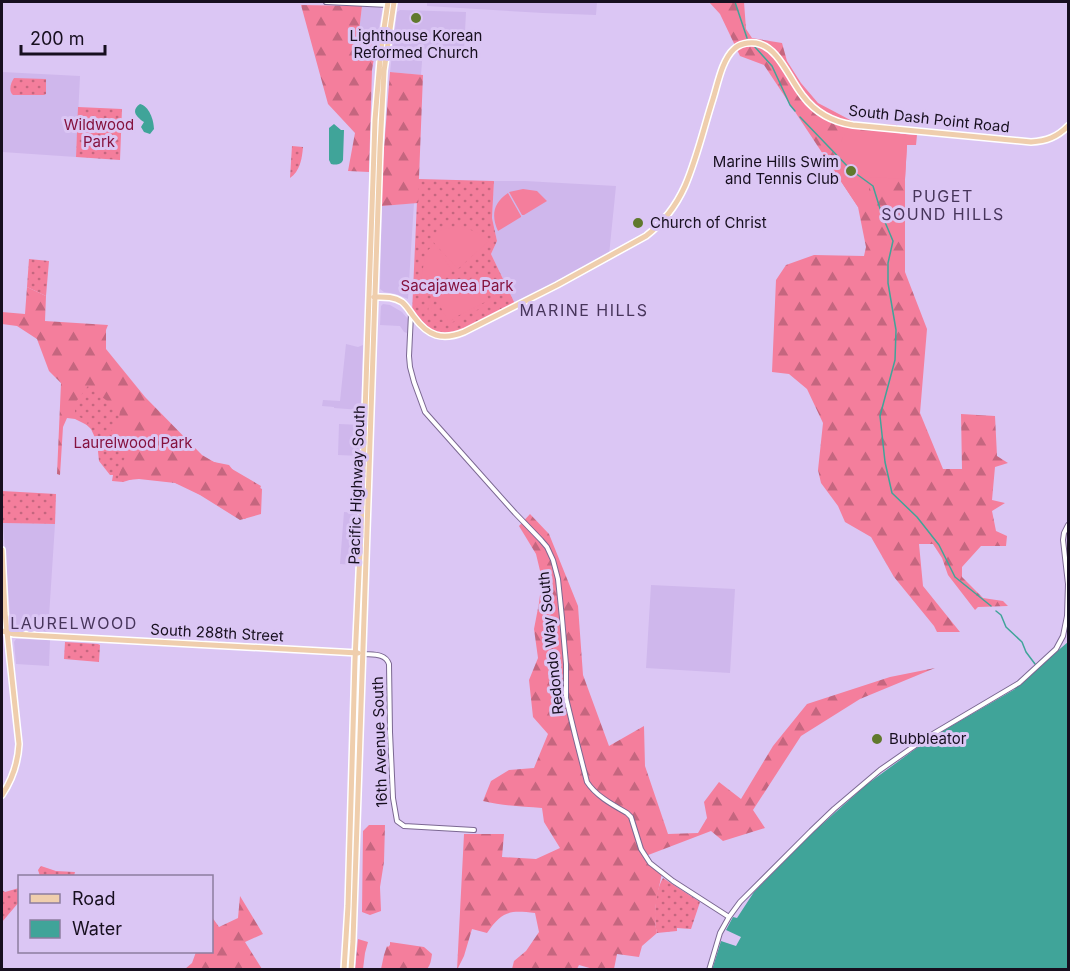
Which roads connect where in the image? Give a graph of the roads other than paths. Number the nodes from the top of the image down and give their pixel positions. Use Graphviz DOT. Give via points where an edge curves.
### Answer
graph roads {
  1 [pos="326,2"];
  2 [pos="391,3"];
  3 [pos="1068,126"];
  4 [pos="372,204"];
  5 [pos="377,229"];
  6 [pos="372,296"];
  7 [pos="411,313"];
  8 [pos="365,427"];
  9 [pos="369,468"];
  10 [pos="363,474"];
  11 [pos="368,512"];
  12 [pos="1068,525"];
  13 [pos="2,550"];
  14 [pos="1067,562"];
  15 [pos="1068,576"];
  16 [pos="3,633"];
  17 [pos="355,653"];
  18 [pos="363,654"];
  19 [pos="387,660"];
  20 [pos="2,795"];
  21 [pos="474,830"];
  22 [pos="350,848"];
  23 [pos="356,870"];
  24 [pos="729,917"];
  25 [pos="347,941"];
  26 [pos="344,969"];
  27 [pos="350,969"];
  28 [pos="708,969"];
  1 -- 2 [label="street"];
  2 -- 4 [label="main road, Pacific Highway South" via="376,98"];
  2 -- 5 [label="main road, Pacific Highway South"];
  3 -- 7 [label="main road, South Dash Point Road" via="1053,138 1031,142 848,124 828,117 808,102 770,50 756,43 741,44 722,69 685,184 675,205 656,228 557,285 459,334 434,335"];
  4 -- 5 [label="main road"];
  4 -- 6 [label="main road, Pacific Highway South"];
  5 -- 6 [label="main road, Pacific Highway South"];
  6 -- 7 [label="main road, South Dash Point Road" via="397,300"];
  6 -- 8 [label="main road, Pacific Highway South"];
  6 -- 9 [label="main road, Pacific Highway South"];
  7 -- 24 [label="street, Redondo Way South" via="410,367 425,412 541,540 553,560 558,579 566,692 587,782 631,817 650,863"];
  8 -- 9 [label="main road"];
  8 -- 10 [label="main road, Pacific Highway South"];
  9 -- 11 [label="main road, Pacific Highway South"];
  10 -- 11 [label="main road"];
  10 -- 17 [label="main road, Pacific Highway South"];
  11 -- 18 [label="main road, Pacific Highway South"];
  12 -- 14 [label="street" via="1063,540"];
  13 -- 16 [label="main road"];
  14 -- 15 [label="street"];
  15 -- 24 [label="street" via="1064,632 1051,654 1019,683 926,738 857,788 749,892"];
  16 -- 17 [label="main road, South 288th Street"];
  16 -- 20 [label="main road" via="19,744 15,770"];
  17 -- 18 [label="main road, South 288th Street"];
  17 -- 22 [label="main road, Pacific Highway South"];
  18 -- 19 [label="street, South 288th Street"];
  18 -- 23 [label="main road, Pacific Highway South"];
  19 -- 21 [label="street, 16th Avenue South" via="395,818 404,826"];
  22 -- 23 [label="main road" via="354,850"];
  22 -- 25 [label="main road, Pacific Highway South"];
  23 -- 27 [label="main road, Pacific Highway South"];
  24 -- 28 [label="street"];
  25 -- 26 [label="main road, Pacific Highway South"];
  25 -- 27 [label="main road" via="351,946"];
}
